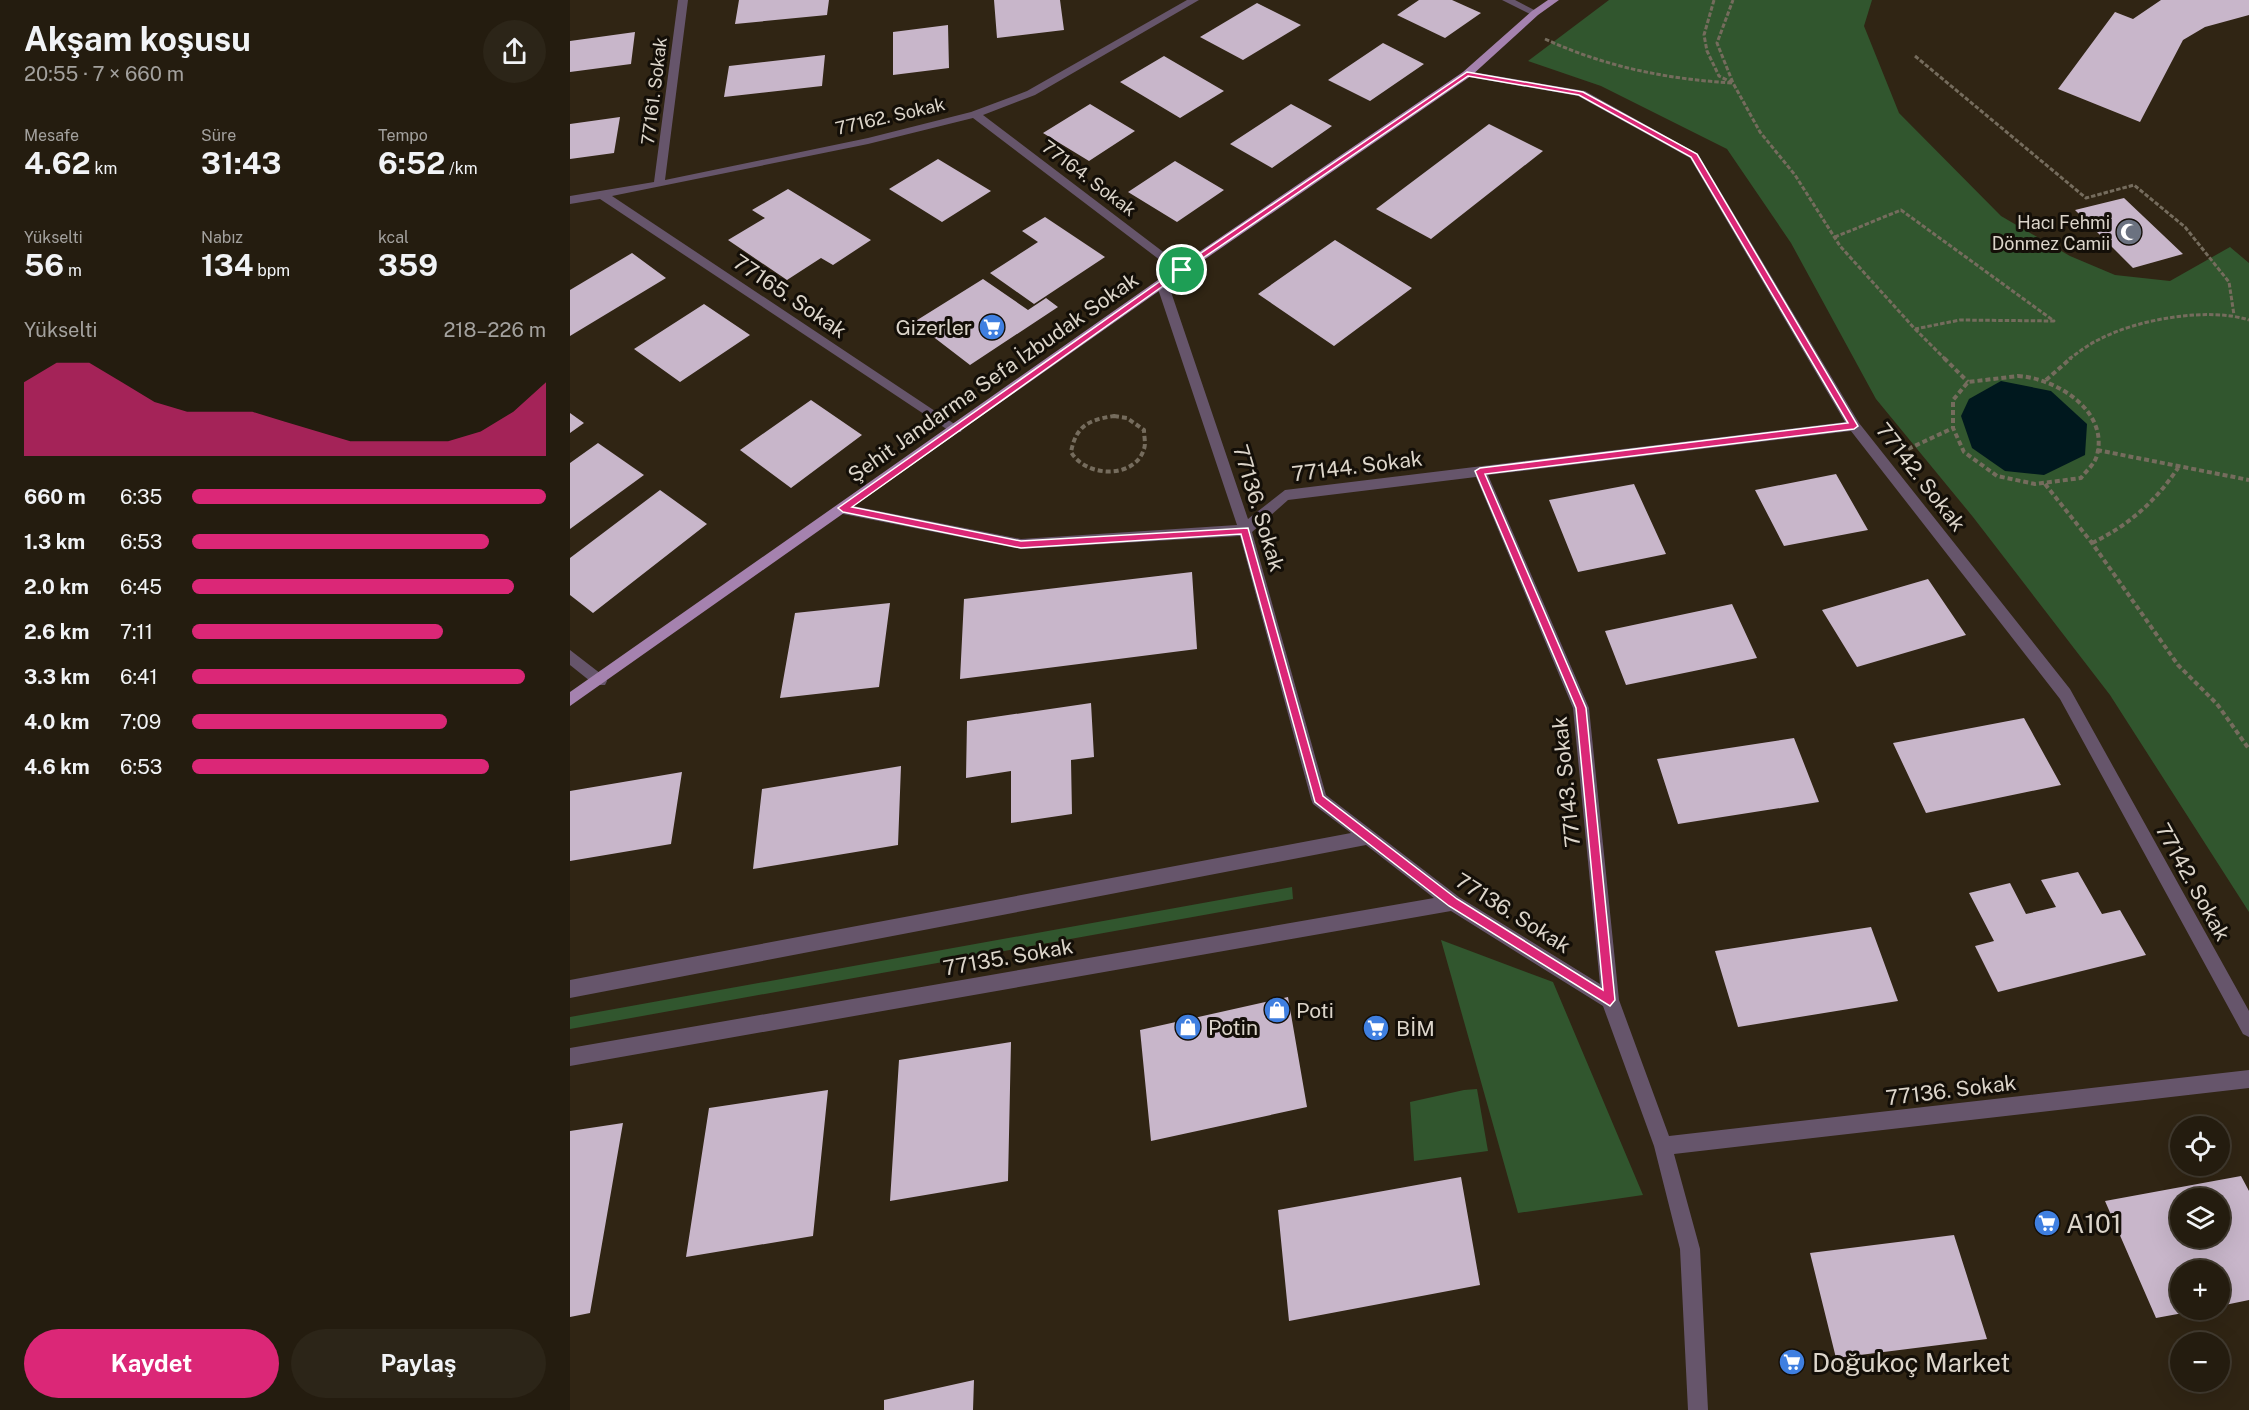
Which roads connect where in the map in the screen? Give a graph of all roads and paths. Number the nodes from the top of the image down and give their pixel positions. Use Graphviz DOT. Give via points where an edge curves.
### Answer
graph roads {
  1 [pos="682,0"];
  2 [pos="1194,0"];
  3 [pos="1507,0"];
  4 [pos="1554,0"];
  5 [pos="1714,0"];
  6 [pos="1733,0"];
  7 [pos="1535,13"];
  8 [pos="1541,38"];
  9 [pos="1915,57"];
  10 [pos="1467,74"];
  11 [pos="1733,83"];
  12 [pos="975,114"];
  13 [pos="659,185"];
  14 [pos="602,195"];
  15 [pos="570,200"];
  16 [pos="1835,237"];
  17 [pos="1182,270"];
  18 [pos="1162,283"];
  19 [pos="2234,315"];
  20 [pos="2249,320"];
  21 [pos="1915,328"];
  22 [pos="2046,380"];
  23 [pos="1968,382"];
  24 [pos="1100,418"];
  25 [pos="1854,426"];
  26 [pos="1953,428"];
  27 [pos="956,429"];
  28 [pos="1921,444"];
  29 [pos="2097,450"];
  30 [pos="2178,468"];
  31 [pos="1480,471"];
  32 [pos="2249,480"];
  33 [pos="2044,483"];
  34 [pos="843,508"];
  35 [pos="1245,530"];
  36 [pos="2092,543"];
  37 [pos="570,656"];
  38 [pos="600,681"];
  39 [pos="570,700"];
  40 [pos="2249,749"];
  41 [pos="1366,838"];
  42 [pos="1453,903"];
  43 [pos="570,989"];
  44 [pos="1610,1000"];
  45 [pos="2249,1028"];
  46 [pos="570,1057"];
  47 [pos="2249,1079"];
  48 [pos="1663,1146"];
  49 [pos="1698,1410"];
  1 -- 13 [label="street, 77161. Sokak"];
  2 -- 12 [label="street, 77162. Sokak" via="1031,93"];
  3 -- 7 [label="street"];
  4 -- 7 [label="main road, Şehit Jandarma Sefa İzbudak Sokak"];
  5 -- 11 [label="path" via="1704,35 1707,51 1719,76"];
  6 -- 11 [label="path" via="1717,43"];
  7 -- 10 [label="main road, Şehit Jandarma Sefa İzbudak Sokak"];
  8 -- 11 [label="path" via="1622,70 1686,81"];
  9 -- 19 [label="path" via="2086,198 2134,185 2148,196 2185,227 2229,282"];
  10 -- 17 [label="main road, Şehit Jandarma Sefa İzbudak Sokak"];
  10 -- 25 [label="street, 77142. Sokak" via="1581,93 1694,156"];
  11 -- 16 [label="path" via="1760,132 1795,175"];
  12 -- 13 [label="street, 77162. Sokak"];
  12 -- 17 [label="street, 77164. Sokak"];
  13 -- 14 [label="street, 77162. Sokak"];
  14 -- 15 [label="street, 77162. Sokak"];
  14 -- 27 [label="street, 77165. Sokak"];
  16 -- 21 [label="path"];
  16 -- 21 [label="path" via="1901,210 2054,321 1960,320"];
  17 -- 18 [label="main road, Şehit Jandarma Sefa İzbudak Sokak"];
  18 -- 27 [label="main road, Şehit Jandarma Sefa İzbudak Sokak"];
  18 -- 35 [label="street, 77136. Sokak"];
  19 -- 20 [label="path"];
  19 -- 22 [label="path" via="2177,316 2101,338"];
  21 -- 23 [label="path"];
  22 -- 23 [label="path" via="2008,375"];
  22 -- 29 [label="path" via="2079,401 2098,429"];
  23 -- 26 [label="path" via="1953,400"];
  24 -- 24 [label="path" via="1076,433 1072,455 1078,464 1103,473 1130,466 1146,449 1144,430 1127,418"];
  25 -- 31 [label="street, 77144. Sokak"];
  25 -- 45 [label="street, 77142. Sokak" via="2065,694"];
  26 -- 28 [label="path"];
  26 -- 33 [label="path" via="1964,452 1997,476"];
  27 -- 34 [label="main road, Şehit Jandarma Sefa İzbudak Sokak"];
  29 -- 30 [label="path"];
  29 -- 33 [label="path" via="2081,478"];
  30 -- 32 [label="path"];
  30 -- 36 [label="path" via="2164,489 2122,529"];
  31 -- 35 [label="street, 77144. Sokak" via="1285,495"];
  31 -- 44 [label="street, 77143. Sokak" via="1581,708"];
  33 -- 36 [label="path"];
  34 -- 35 [label="street" via="1021,544"];
  34 -- 38 [label="main road, Şehit Jandarma Sefa İzbudak Sokak"];
  35 -- 41 [label="street, 77136. Sokak" via="1319,799"];
  36 -- 40 [label="path" via="2178,665 2217,704"];
  37 -- 38 [label="street"];
  38 -- 39 [label="main road, Şehit Jandarma Sefa İzbudak Sokak"];
  41 -- 42 [label="street, 77136. Sokak"];
  41 -- 43 [label="street"];
  42 -- 44 [label="street, 77136. Sokak"];
  42 -- 46 [label="street, 77135. Sokak"];
  44 -- 48 [label="street"];
  47 -- 48 [label="street, 77136. Sokak"];
  48 -- 49 [label="street" via="1690,1249"];
}
